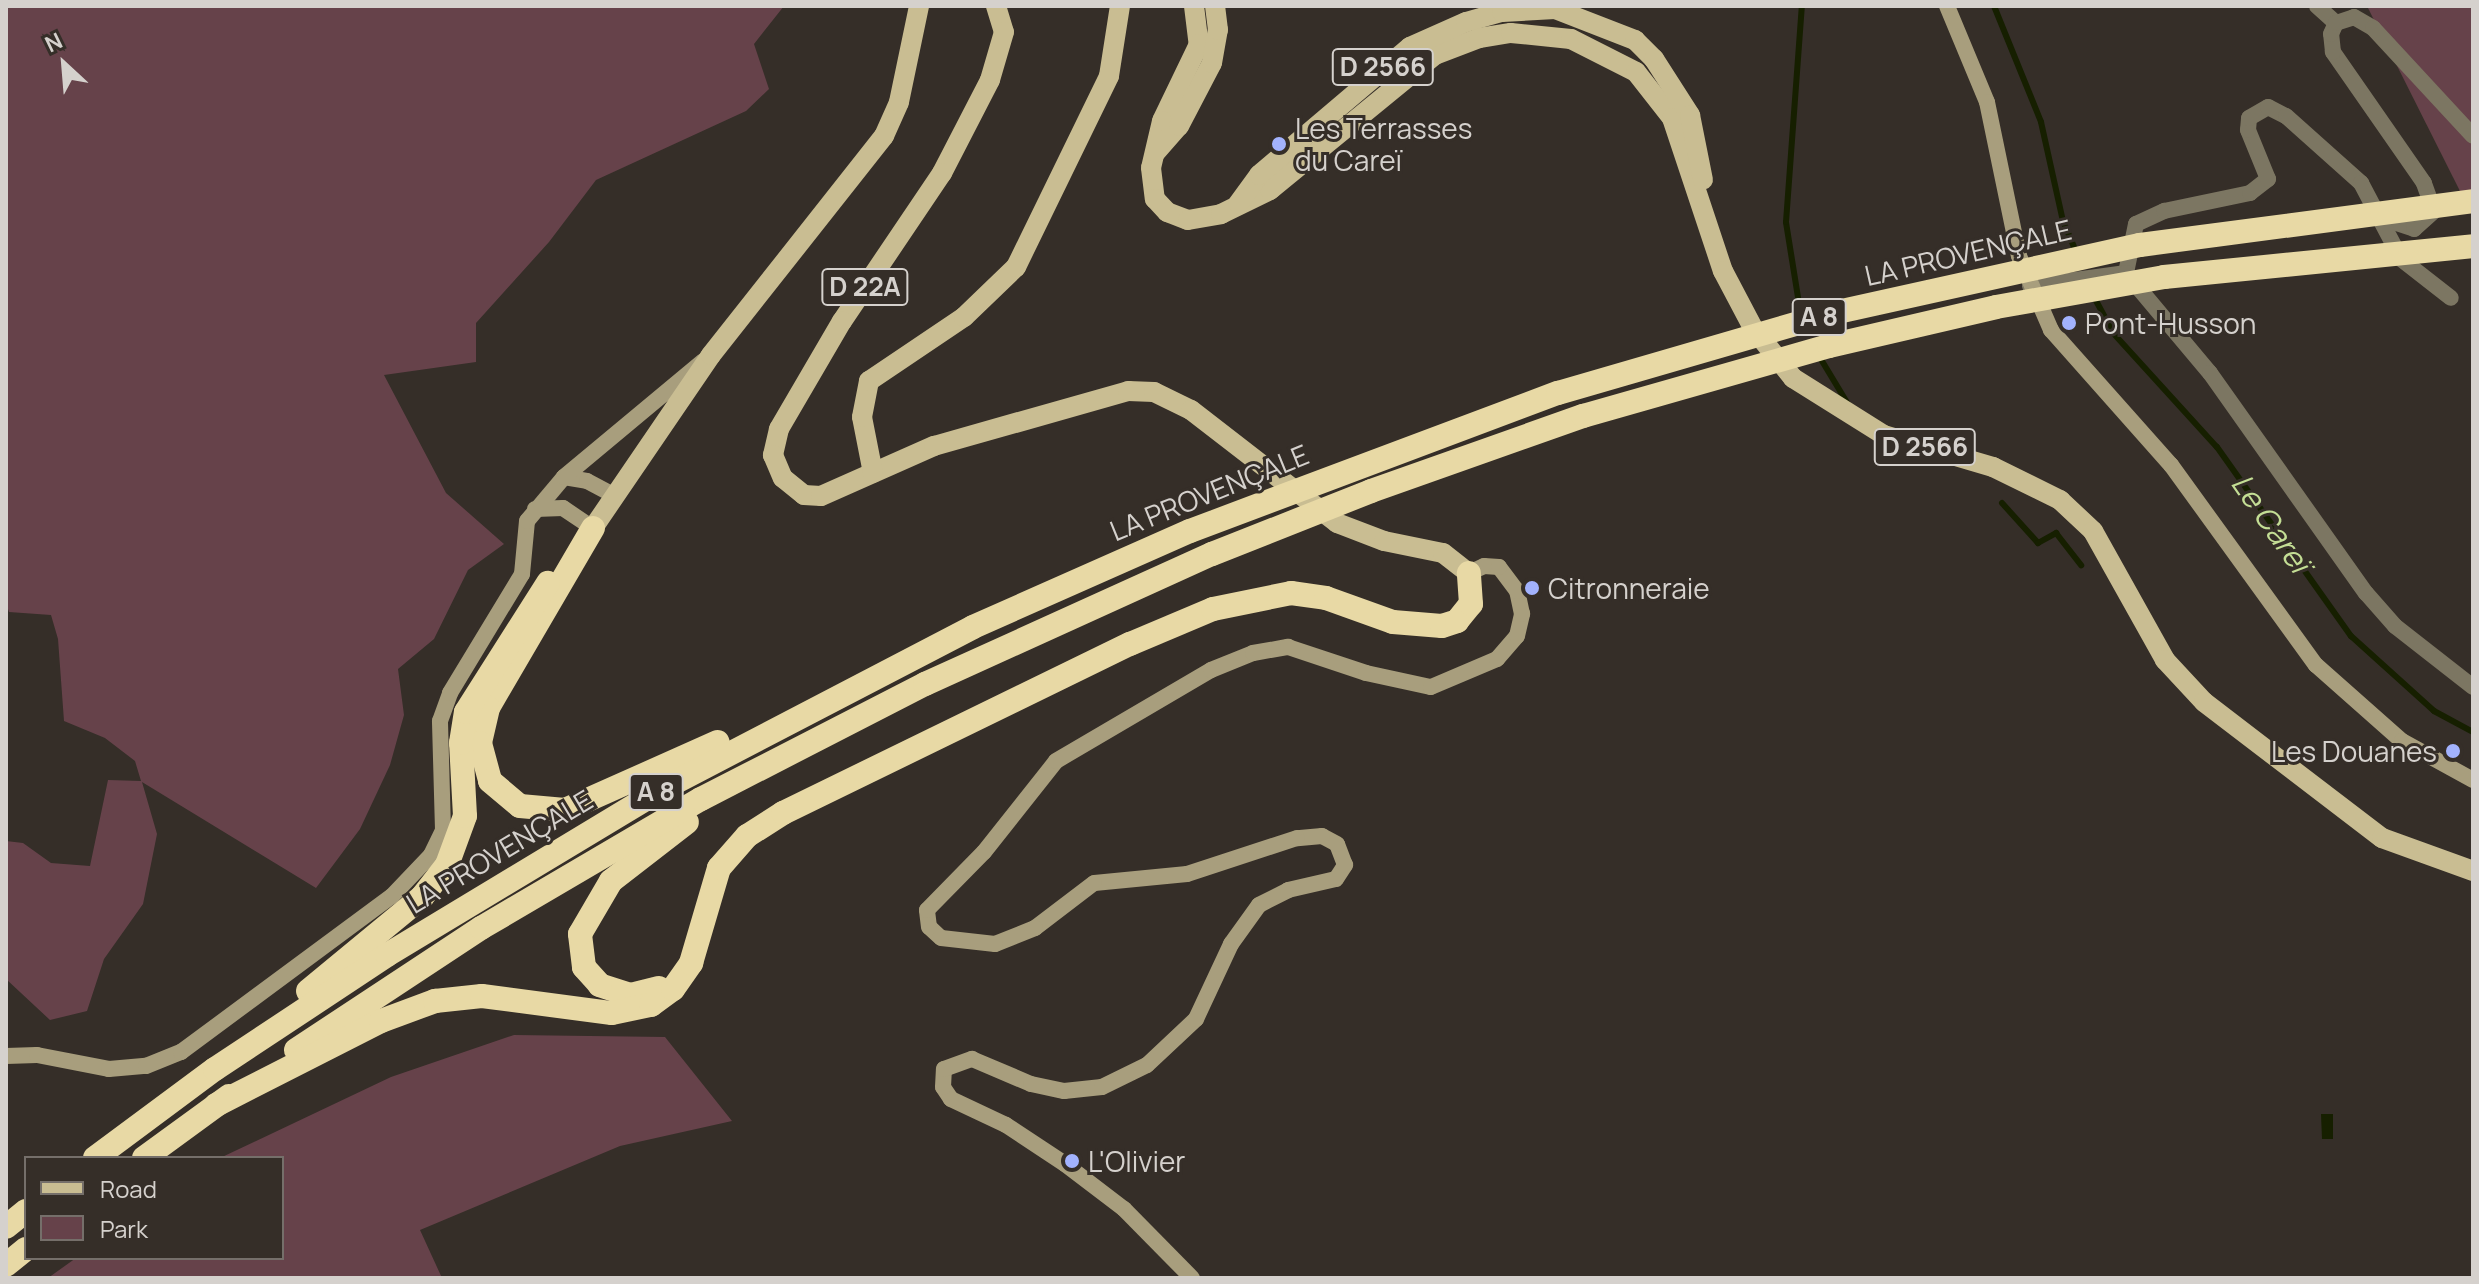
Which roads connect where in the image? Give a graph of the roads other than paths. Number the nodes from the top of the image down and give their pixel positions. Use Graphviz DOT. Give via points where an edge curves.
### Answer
graph roads {
  1 [pos="919,6"];
  2 [pos="996,6"];
  3 [pos="1194,6"];
  4 [pos="1215,6"];
  5 [pos="1947,6"];
  6 [pos="2317,6"];
  7 [pos="1121,7"];
  8 [pos="1572,10"];
  9 [pos="2336,23"];
  10 [pos="1571,39"];
  11 [pos="2473,136"];
  12 [pos="1156,152"];
  13 [pos="2473,201"];
  14 [pos="1236,207"];
  15 [pos="1707,212"];
  16 [pos="2384,219"];
  17 [pos="2473,246"];
  18 [pos="2126,273"];
  19 [pos="2030,286"];
  20 [pos="2451,298"];
  21 [pos="711,355"];
  22 [pos="873,473"];
  23 [pos="564,477"];
  24 [pos="615,496"];
  25 [pos="535,509"];
  26 [pos="593,528"];
  27 [pos="1469,573"];
  28 [pos="887,670"];
  29 [pos="2473,687"];
  30 [pos="761,768"];
  31 [pos="2473,780"];
  32 [pos="2473,871"];
  33 [pos="685,972"];
  34 [pos="6,1056"];
  35 [pos="215,1069"];
  36 [pos="216,1105"];
  37 [pos="98,1156"];
  38 [pos="147,1156"];
  39 [pos="24,1213"];
  40 [pos="6,1227"];
  41 [pos="24,1251"];
  42 [pos="6,1265"];
  43 [pos="1192,1278"];
  1 -- 21 [label="main road, D 22A" via="899,102 884,136"];
  2 -- 22 [label="main road, D 22A" via="1003,21 1002,44 969,123 818,359 774,440 778,470 804,495 834,493"];
  3 -- 12 [label="main road, D 2566" via="1199,44 1162,121"];
  4 -- 12 [label="main road" via="1218,30 1212,63 1179,126"];
  5 -- 19 [label="street" via="1987,102"];
  6 -- 9 [label="street"];
  7 -- 22 [label="main road, D 22A" via="1109,76 1016,267 964,317 869,381 862,417"];
  8 -- 10 [label="street"];
  8 -- 14 [label="main road, D 2566" via="1502,12 1410,47 1259,175"];
  8 -- 15 [label="main road, D 2566" via="1635,40 1674,83 1699,143"];
  9 -- 11 [label="street" via="2354,17 2373,28"];
  9 -- 16 [label="street" via="2333,52 2424,183 2434,211 2414,229"];
  10 -- 14 [label="main road, D 2566" via="1511,33 1479,38 1435,55 1309,161"];
  10 -- 15 [label="main road, D 2566" via="1610,55 1656,92 1672,118"];
  12 -- 14 [label="main road, D 2566" via="1150,182 1167,212 1204,220"];
  13 -- 28 [label="highway, LA PROVENÇALE / A 8, bridge" via="2140,245 1833,313 1543,398 1190,531"];
  15 -- 32 [label="main road, D 2566" via="1723,271 1753,328 1793,378 1884,435 1993,467 2060,500 2101,542 2165,660 2204,702 2382,838"];
  16 -- 18 [label="street" via="2361,183 2286,116 2268,107 2249,118 2248,130 2268,179 2250,193 2164,211 2136,224"];
  16 -- 20 [label="street" via="2401,259"];
  17 -- 30 [label="highway, LA PROVENÇALE / A 8, bridge" via="2164,277 1996,307 1829,346 1583,416 1212,554 925,684"];
  18 -- 19 [label="street"];
  18 -- 29 [label="street" via="2210,373 2366,593 2395,626"];
  19 -- 31 [label="street" via="2061,343 2171,465 2316,665 2402,741"];
  21 -- 23 [label="street, D 22A"];
  21 -- 24 [label="main road"];
  22 -- 27 [label="main road" via="934,446 1013,422 1128,391 1154,392 1191,410 1337,523 1384,541 1443,553"];
  23 -- 24 [label="street" via="587,481"];
  23 -- 25 [label="street, D 22A"];
  24 -- 26 [label="main road"];
  25 -- 26 [label="street" via="563,508"];
  25 -- 34 [label="street, D 22A" via="523,531 522,574 450,693 440,721 443,830 431,855 392,896 181,1052 146,1066 109,1069 37,1055"];
  26 -- 28 [label="highway" via="482,722 485,772 512,802 540,810 583,805"];
  26 -- 35 [label="highway" via="540,594 469,704 461,743 463,829 440,876 408,909"];
  27 -- 33 [label="highway" via="1471,604 1457,621 1442,626 1393,622 1326,598 1291,593 1213,609 792,808 747,836 719,868"];
  27 -- 43 [label="street" via="1499,567 1517,591 1522,614 1517,636 1497,659 1431,687 1366,673 1288,647 1253,653 1211,670 1056,761 984,852 927,910 929,927 941,938 995,944 1035,928 1094,883 1187,874 1297,838 1322,836 1337,844 1345,865 1336,879 1288,890 1259,905 1231,944 1196,1019 1147,1065 1102,1087 1064,1091 1031,1084 972,1059 944,1069 943,1087 951,1099 1006,1125 1065,1164 1124,1209"];
  28 -- 35 [label="highway, LA PROVENÇALE / A 8" via="564,846"];
  30 -- 33 [label="highway" via="621,872 602,891 583,925 579,943 584,967 608,990 643,994"];
  30 -- 36 [label="highway, LA PROVENÇALE / A 8" via="481,928"];
  33 -- 36 [label="highway" via="662,999 624,1013 482,996 435,1001 381,1021"];
  35 -- 37 [label="highway, LA PROVENÇALE / A 8"];
  36 -- 38 [label="highway, LA PROVENÇALE / A 8"];
  39 -- 40 [label="highway"];
  41 -- 42 [label="highway"];
}
